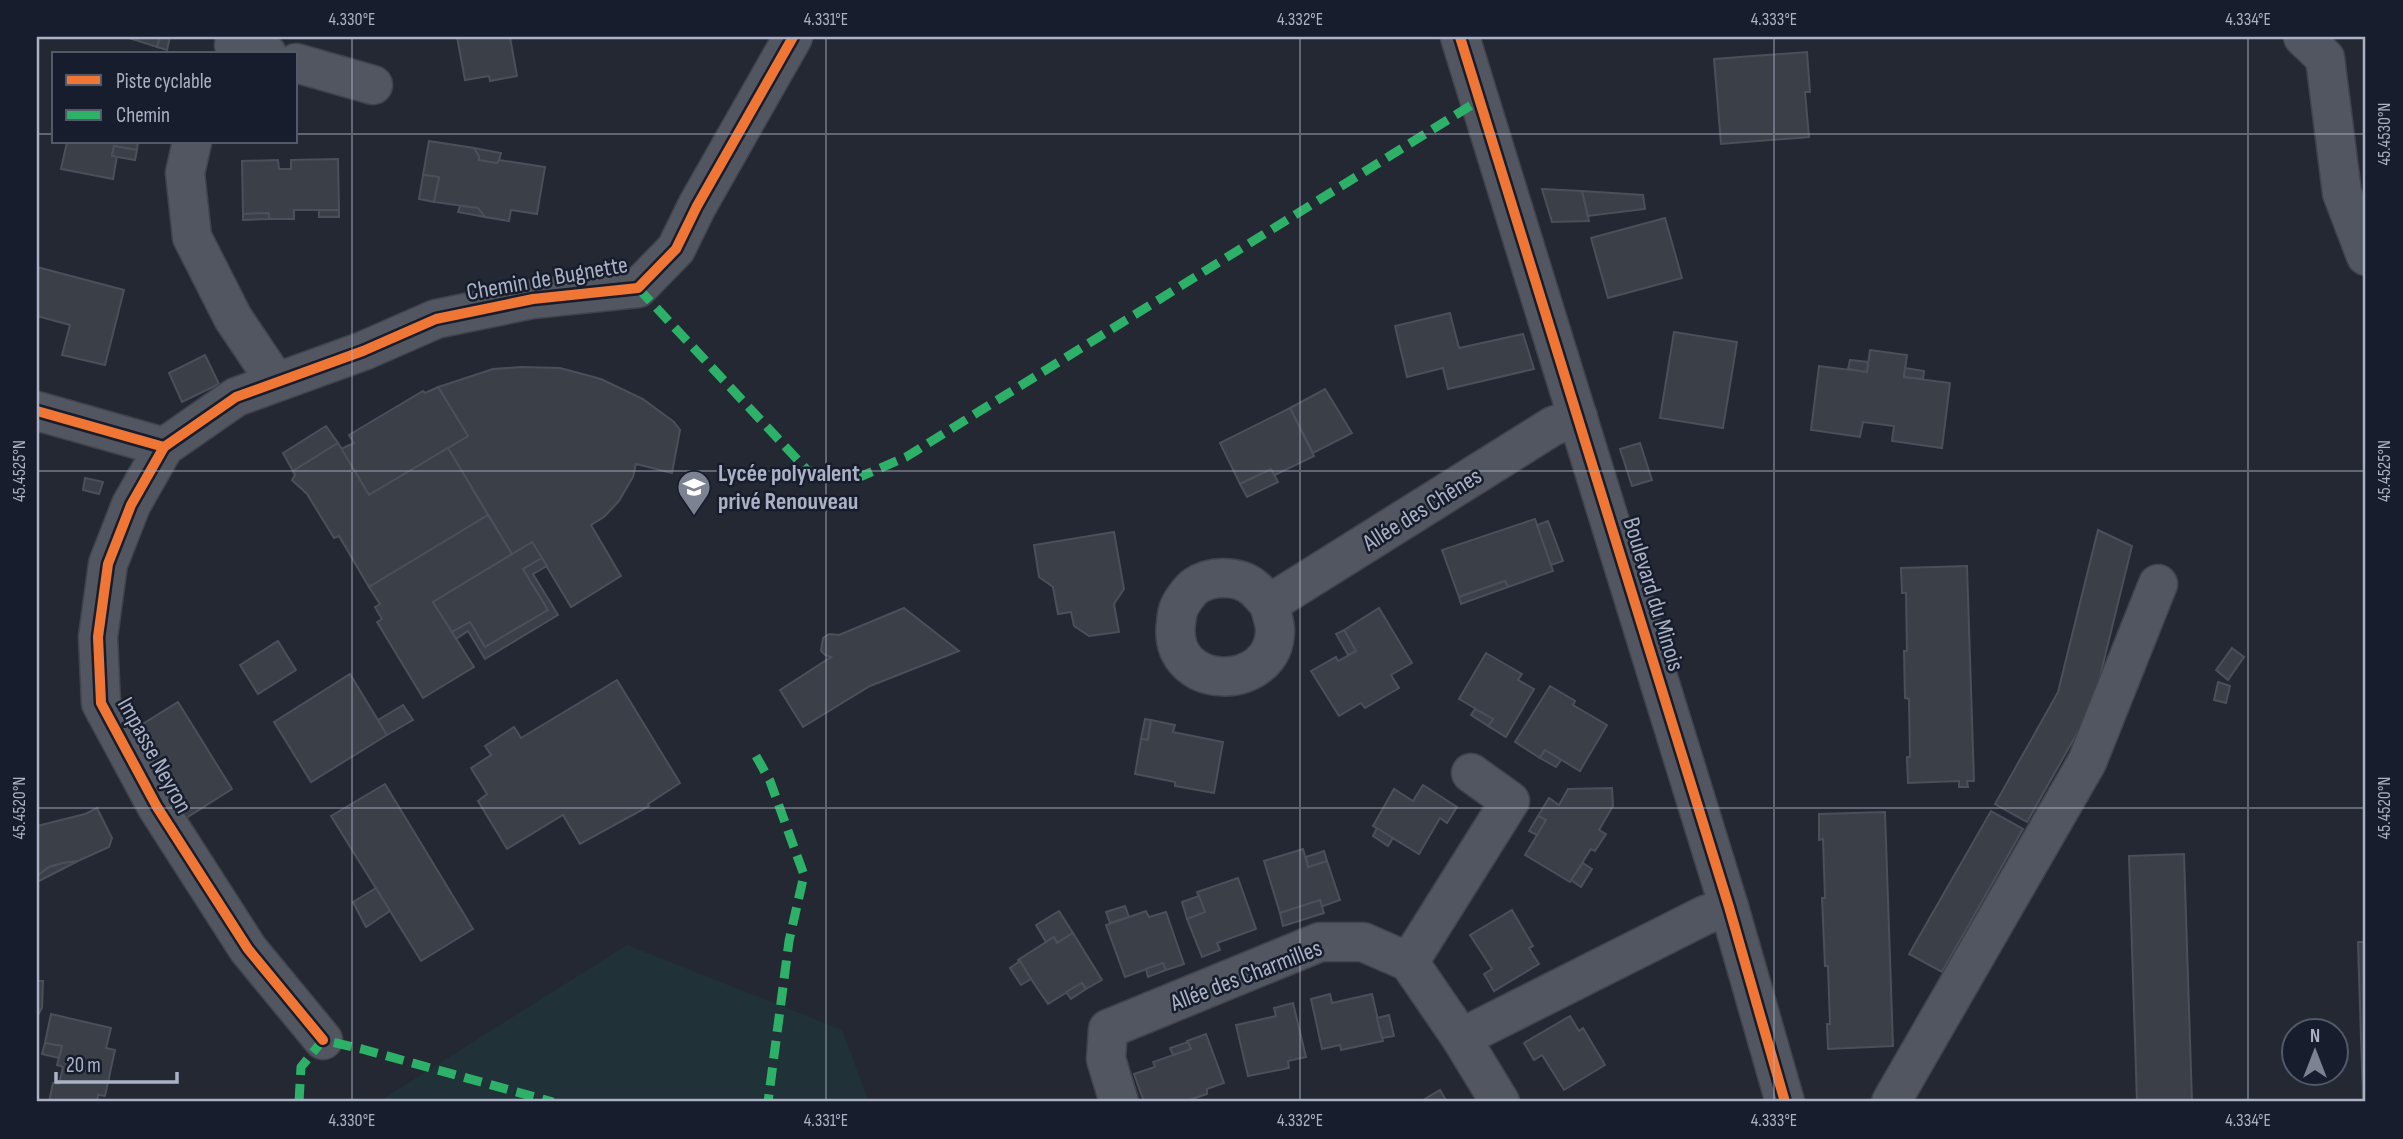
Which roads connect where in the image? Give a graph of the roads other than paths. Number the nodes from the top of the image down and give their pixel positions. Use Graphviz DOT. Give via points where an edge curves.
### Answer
graph roads {
  1 [pos="793,37"];
  2 [pos="1460,37"];
  3 [pos="2303,37"];
  4 [pos="298,64"];
  5 [pos="373,85"];
  6 [pos="192,144"];
  7 [pos="2366,256"];
  8 [pos="276,382"];
  9 [pos="37,411"];
  10 [pos="1578,417"];
  11 [pos="164,447"];
  12 [pos="2158,584"];
  13 [pos="1269,604"];
  14 [pos="1471,772"];
  15 [pos="1728,907"];
  16 [pos="1409,962"];
  17 [pos="1461,1038"];
  18 [pos="323,1040"];
  19 [pos="1119,1102"];
  20 [pos="1500,1102"];
  21 [pos="1785,1102"];
  22 [pos="1891,1102"];
  1 -- 8 [label="street, Chemin de Bugnette" via="676,249 638,288 533,299 436,319"];
  2 -- 10 [label="street, Boulevard du Minois"];
  3 -- 7 [label="street" via="2325,58 2342,194"];
  4 -- 5 [label="street"];
  6 -- 8 [label="street" via="185,173 192,237 233,318"];
  8 -- 11 [label="street, Chemin de Bugnette" via="236,397"];
  9 -- 11 [label="street"];
  10 -- 13 [label="street, Allée des Chênes" via="1553,426"];
  10 -- 15 [label="street, Boulevard du Minois"];
  11 -- 18 [label="street, Impasse Neyron" via="131,505 108,564 98,637 101,703 157,807 248,949"];
  12 -- 22 [label="street" via="2087,762"];
  14 -- 16 [label="street" via="1510,801"];
  15 -- 17 [label="street"];
  15 -- 21 [label="street, Boulevard du Minois"];
  16 -- 17 [label="street"];
  16 -- 19 [label="street, Allée des Charmilles" via="1363,942 1321,942 1108,1029 1106,1059"];
  17 -- 20 [label="street"];
}
